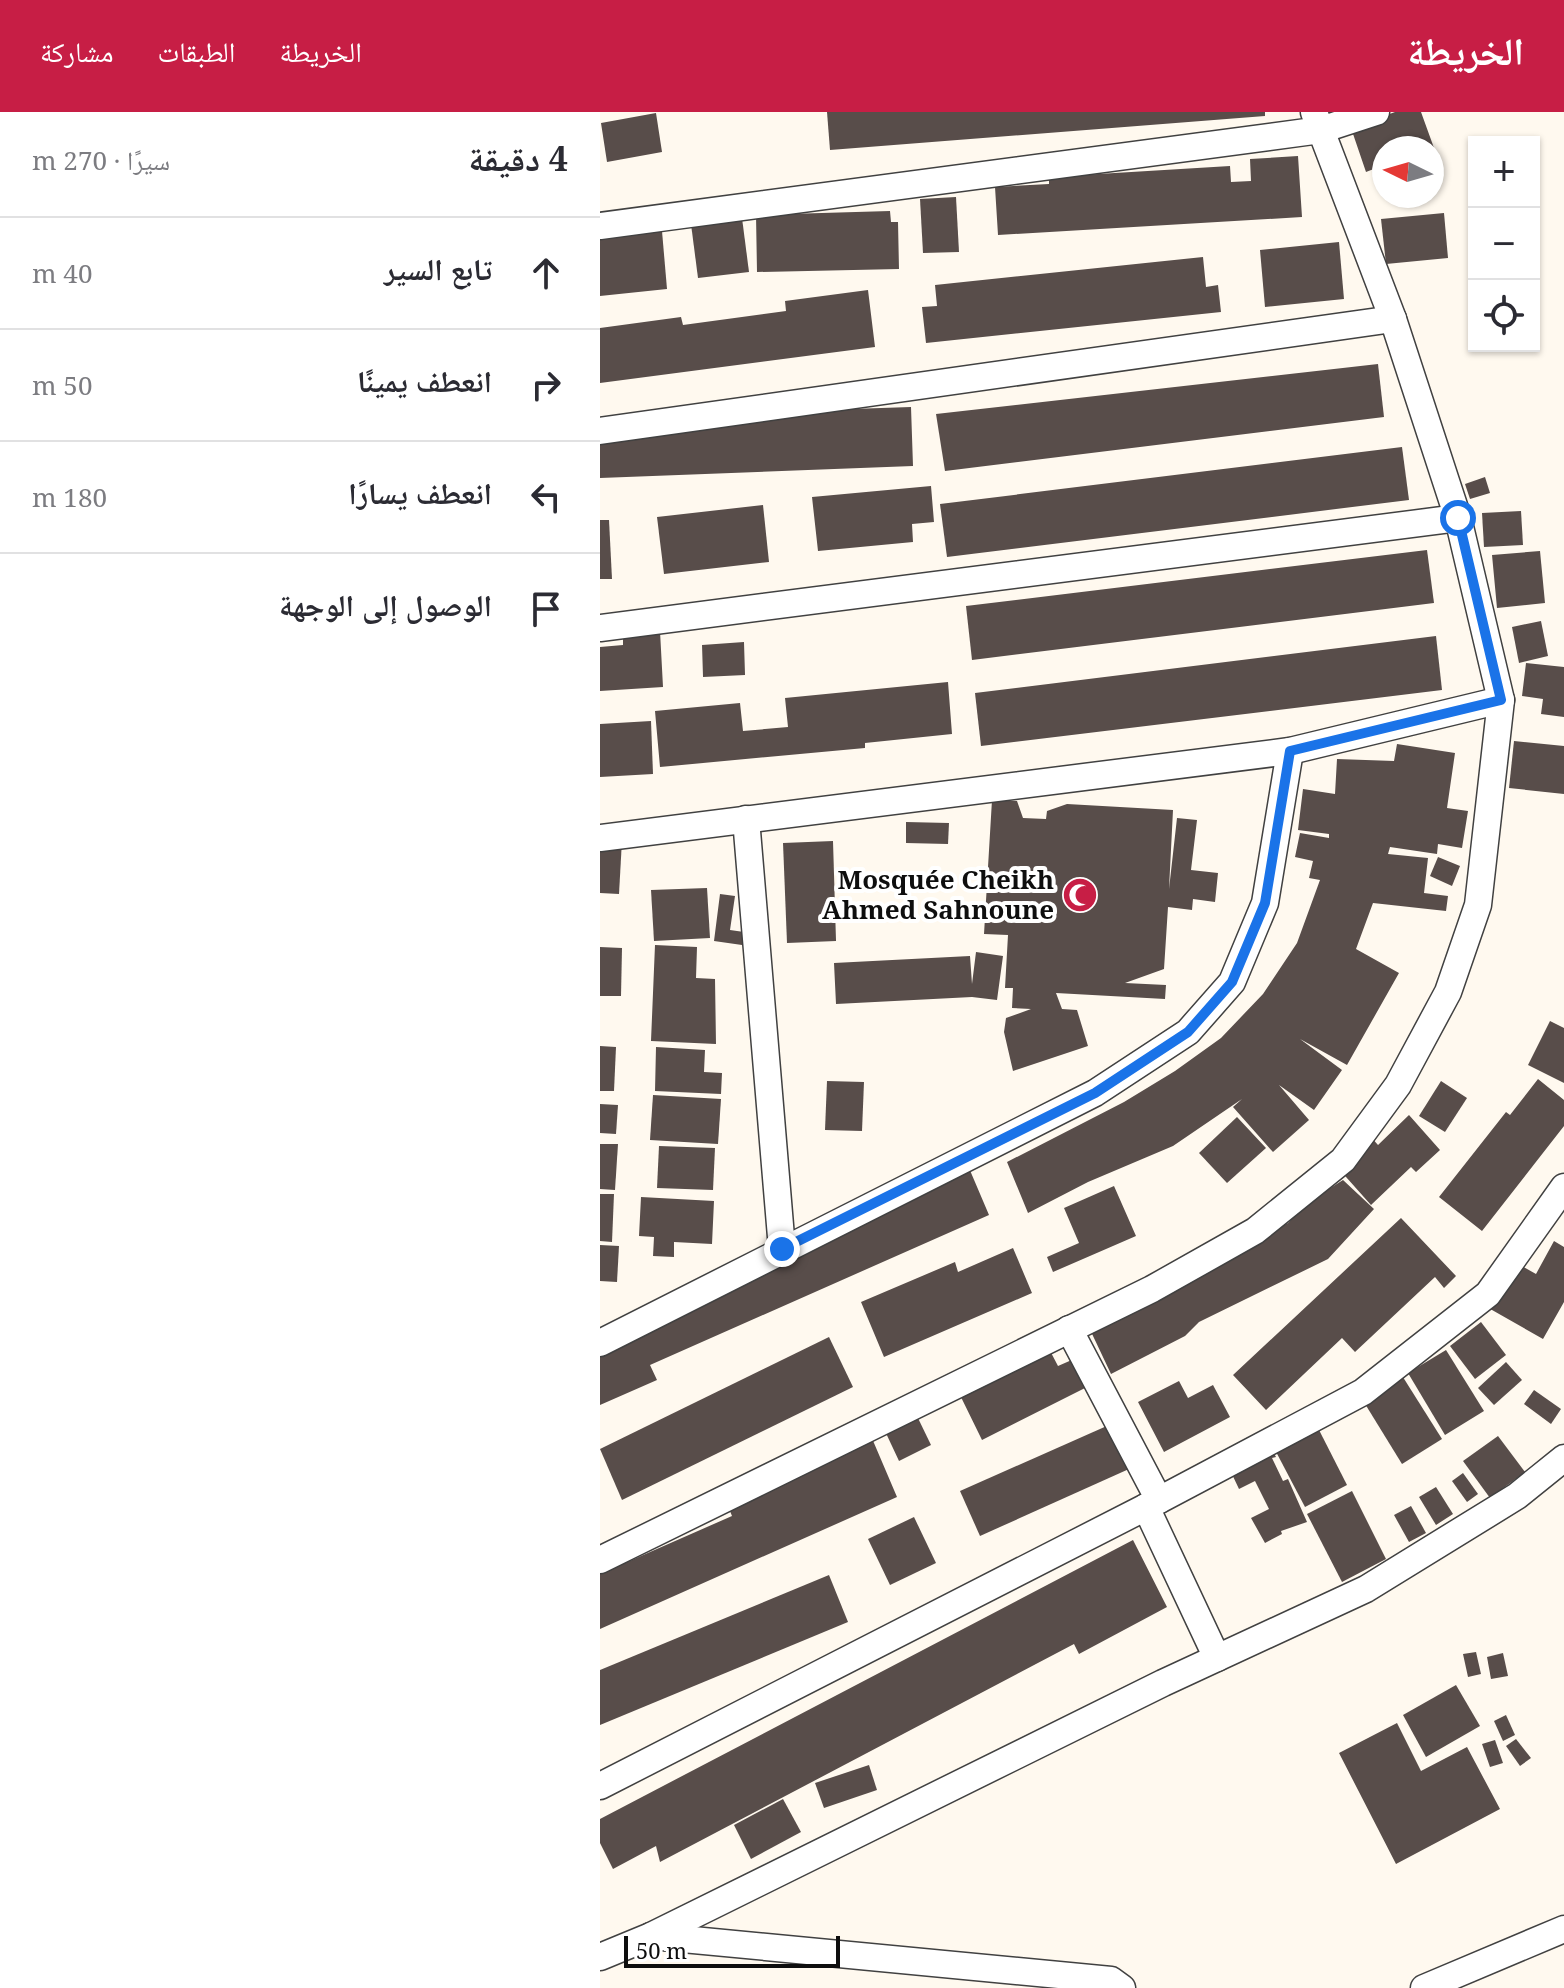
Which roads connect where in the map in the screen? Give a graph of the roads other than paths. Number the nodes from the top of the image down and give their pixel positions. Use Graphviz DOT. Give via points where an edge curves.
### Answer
graph roads {
  1 [pos="1376,112"];
  2 [pos="1317,121"];
  3 [pos="600,226"];
  4 [pos="1393,319"];
  5 [pos="600,431"];
  6 [pos="1458,518"];
  7 [pos="600,628"];
  8 [pos="1501,700"];
  9 [pos="1290,751"];
  10 [pos="746,819"];
  11 [pos="600,838"];
  12 [pos="1564,1187"];
  13 [pos="782,1249"];
  14 [pos="1069,1329"];
  15 [pos="600,1343"];
  16 [pos="1564,1458"];
  17 [pos="1152,1504"];
  18 [pos="600,1560"];
  19 [pos="1217,1658"];
  20 [pos="600,1786"];
  21 [pos="1564,1929"];
  22 [pos="651,1936"];
  23 [pos="600,1957"];
  24 [pos="1122,1988"];
  25 [pos="1424,1988"];
  1 -- 2 [label="street"];
  2 -- 3 [label="street"];
  2 -- 4 [label="street"];
  4 -- 5 [label="street"];
  4 -- 6 [label="street"];
  6 -- 7 [label="street"];
  6 -- 8 [label="street"];
  8 -- 9 [label="street"];
  8 -- 14 [label="street" via="1478,905 1448,992 1398,1085 1343,1160 1255,1231"];
  9 -- 10 [label="street"];
  9 -- 13 [label="street" via="1265,903 1232,982 1188,1032 1095,1093"];
  10 -- 11 [label="street"];
  10 -- 13 [label="street"];
  12 -- 17 [label="street" via="1488,1294 1363,1392"];
  13 -- 15 [label="street"];
  14 -- 17 [label="street"];
  14 -- 18 [label="street"];
  16 -- 19 [label="street" via="1517,1496 1366,1589"];
  17 -- 19 [label="street"];
  17 -- 20 [label="street"];
  19 -- 22 [label="street"];
  21 -- 25 [label="street"];
  22 -- 23 [label="street"];
  22 -- 24 [label="street" via="1111,1980"];
}
